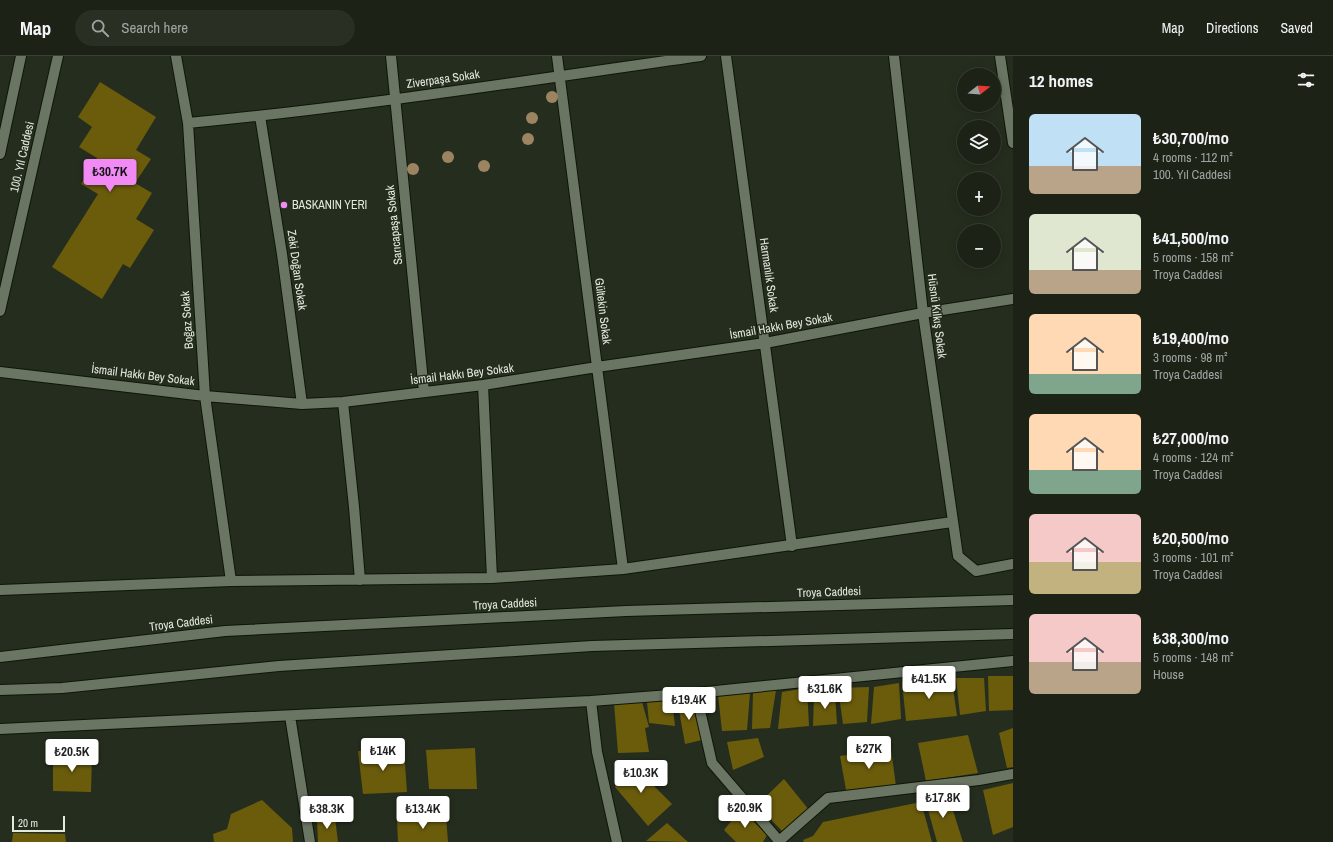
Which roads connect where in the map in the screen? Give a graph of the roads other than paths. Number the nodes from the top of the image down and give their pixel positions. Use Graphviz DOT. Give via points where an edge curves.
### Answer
graph roads {
  1 [pos="21,56"];
  2 [pos="58,56"];
  3 [pos="176,56"];
  4 [pos="391,56"];
  5 [pos="557,56"];
  6 [pos="701,56"];
  7 [pos="726,56"];
  8 [pos="894,56"];
  9 [pos="1000,56"];
  10 [pos="559,76"];
  11 [pos="394,99"];
  12 [pos="1011,113"];
  13 [pos="260,116"];
  14 [pos="188,123"];
  15 [pos="1013,143"];
  16 [pos="0,154"];
  17 [pos="1013,299"];
  18 [pos="0,310"];
  19 [pos="923,313"];
  20 [pos="765,343"];
  21 [pos="597,367"];
  22 [pos="0,372"];
  23 [pos="483,385"];
  24 [pos="424,392"];
  25 [pos="205,396"];
  26 [pos="343,402"];
  27 [pos="302,404"];
  28 [pos="952,522"];
  29 [pos="792,546"];
  30 [pos="1013,564"];
  31 [pos="623,569"];
  32 [pos="492,578"];
  33 [pos="360,580"];
  34 [pos="231,581"];
  35 [pos="0,590"];
  36 [pos="1013,600"];
  37 [pos="1013,634"];
  38 [pos="0,657"];
  39 [pos="1013,661"];
  40 [pos="0,690"];
  41 [pos="696,693"];
  42 [pos="591,702"];
  43 [pos="290,716"];
  44 [pos="0,729"];
  45 [pos="1013,774"];
  46 [pos="310,842"];
  47 [pos="617,842"];
  48 [pos="779,842"];
  1 -- 16 [label="street, 100. Yıl Caddesi"];
  2 -- 18 [label="street, 100. Yıl Caddesi"];
  3 -- 14 [label="street, Boğaz Sokak"];
  4 -- 11 [label="street, Sarıcapaşa Sokak"];
  5 -- 10 [label="street, Gültekin Sokak"];
  6 -- 10 [label="street, Ziverpaşa Sokak"];
  7 -- 20 [label="street, Harmanlık Sokak"];
  8 -- 19 [label="street, Hüsnü Kılkış Sokak"];
  9 -- 12 [label="street"];
  10 -- 11 [label="street, Ziverpaşa Sokak"];
  10 -- 21 [label="street, Gültekin Sokak"];
  11 -- 13 [label="street, Ziverpaşa Sokak"];
  11 -- 24 [label="street, Sarıcapaşa Sokak"];
  12 -- 15 [label="street"];
  13 -- 14 [label="street, Ziverpaşa Sokak"];
  13 -- 27 [label="street, Zeki Doğan Sokak"];
  14 -- 25 [label="street, Boğaz Sokak"];
  17 -- 19 [label="street, İsmail Hakkı Bey Sokak"];
  19 -- 20 [label="street, İsmail Hakkı Bey Sokak"];
  19 -- 28 [label="street, Hüsnü Kılkış Sokak"];
  20 -- 21 [label="street, İsmail Hakkı Bey Sokak"];
  20 -- 29 [label="street, Harmanlık Sokak"];
  21 -- 23 [label="street, İsmail Hakkı Bey Sokak"];
  21 -- 31 [label="street, Gültekin Sokak"];
  22 -- 25 [label="street, İsmail Hakkı Bey Sokak"];
  23 -- 24 [label="street, İsmail Hakkı Bey Sokak"];
  23 -- 32 [label="street"];
  24 -- 26 [label="street, İsmail Hakkı Bey Sokak"];
  25 -- 27 [label="street, İsmail Hakkı Bey Sokak"];
  25 -- 34 [label="street, Boğaz Sokak"];
  26 -- 27 [label="street, İsmail Hakkı Bey Sokak"];
  26 -- 33 [label="street"];
  28 -- 29 [label="street"];
  28 -- 30 [label="street, Hüsnü Kılkış Sokak" via="958,556 976,571"];
  29 -- 31 [label="street"];
  31 -- 32 [label="street"];
  32 -- 33 [label="street"];
  33 -- 34 [label="street"];
  34 -- 35 [label="street"];
  36 -- 38 [label="street, Troya Caddesi" via="626,611 225,631"];
  37 -- 40 [label="street" via="592,646 279,666 62,688"];
  39 -- 41 [label="street"];
  41 -- 42 [label="street"];
  41 -- 48 [label="street" via="712,763"];
  42 -- 43 [label="street"];
  42 -- 47 [label="street" via="597,752"];
  43 -- 44 [label="street"];
  43 -- 46 [label="street"];
  45 -- 48 [label="street" via="828,798"];
}
